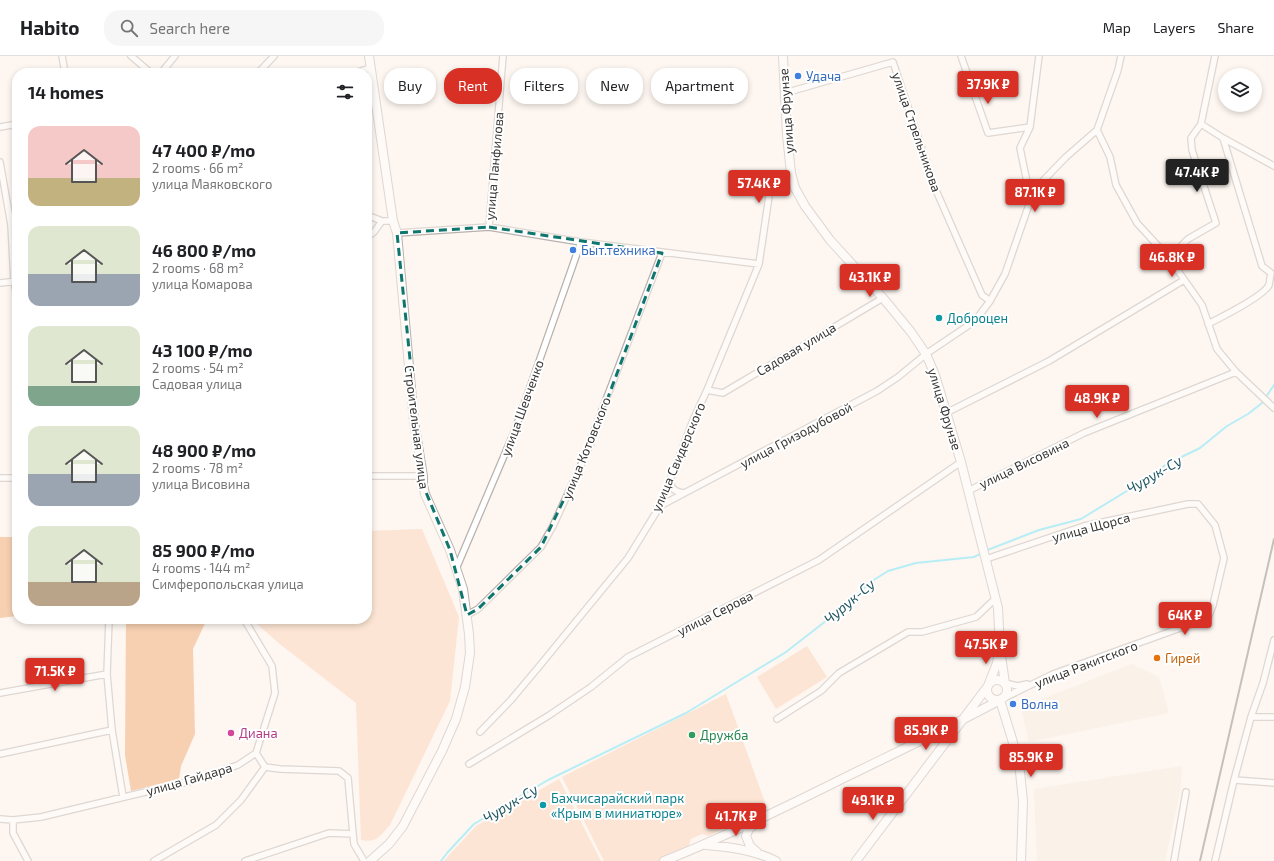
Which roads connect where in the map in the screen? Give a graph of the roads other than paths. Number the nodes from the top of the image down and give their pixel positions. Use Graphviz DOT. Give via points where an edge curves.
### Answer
graph roads {
  1 [pos="62,56"];
  2 [pos="131,56"];
  3 [pos="175,56"];
  4 [pos="274,56"];
  5 [pos="368,56"];
  6 [pos="503,56"];
  7 [pos="783,56"];
  8 [pos="961,56"];
  9 [pos="1039,56"];
  10 [pos="1120,56"];
  11 [pos="1215,56"];
  12 [pos="63,68"];
  13 [pos="145,68"];
  14 [pos="165,68"];
  15 [pos="263,68"];
  16 [pos="370,68"];
  17 [pos="372,81"];
  18 [pos="785,93"];
  19 [pos="1201,124"];
  20 [pos="12,125"];
  21 [pos="0,127"];
  22 [pos="1030,127"];
  23 [pos="1097,130"];
  24 [pos="1223,138"];
  25 [pos="0,162"];
  26 [pos="1274,166"];
  27 [pos="791,173"];
  28 [pos="1034,190"];
  29 [pos="372,217"];
  30 [pos="382,220"];
  31 [pos="393,221"];
  32 [pos="489,227"];
  33 [pos="397,232"];
  34 [pos="372,233"];
  35 [pos="12,239"];
  36 [pos="581,242"];
  37 [pos="662,253"];
  38 [pos="1169,258"];
  39 [pos="759,264"];
  40 [pos="1184,280"];
  41 [pos="12,281"];
  42 [pos="0,283"];
  43 [pos="883,298"];
  44 [pos="990,300"];
  45 [pos="1208,324"];
  46 [pos="926,354"];
  47 [pos="1236,372"];
  48 [pos="707,390"];
  49 [pos="1274,408"];
  50 [pos="946,412"];
  51 [pos="961,462"];
  52 [pos="372,476"];
  53 [pos="423,476"];
  54 [pos="0,478"];
  55 [pos="12,478"];
  56 [pos="669,481"];
  57 [pos="968,491"];
  58 [pos="684,493"];
  59 [pos="1198,504"];
  60 [pos="660,506"];
  61 [pos="986,559"];
  62 [pos="456,570"];
  63 [pos="995,599"];
  64 [pos="467,615"];
  65 [pos="109,624"];
  66 [pos="247,624"];
  67 [pos="1274,640"];
  68 [pos="1000,649"];
  69 [pos="107,674"];
  70 [pos="1033,683"];
  71 [pos="1005,684"];
  72 [pos="988,686"];
  73 [pos="0,693"];
  74 [pos="1000,700"];
  75 [pos="1251,717"];
  76 [pos="1274,717"];
  77 [pos="777,719"];
  78 [pos="961,721"];
  79 [pos="112,730"];
  80 [pos="480,732"];
  81 [pos="256,753"];
  82 [pos="0,754"];
  83 [pos="469,764"];
  84 [pos="265,766"];
  85 [pos="1234,780"];
  86 [pos="1274,784"];
  87 [pos="1186,792"];
  88 [pos="123,797"];
  89 [pos="0,819"];
  90 [pos="760,819"];
  91 [pos="13,820"];
  92 [pos="353,834"];
  93 [pos="705,844"];
  94 [pos="760,855"];
  95 [pos="28,861"];
  96 [pos="154,861"];
  97 [pos="245,861"];
  98 [pos="364,861"];
  99 [pos="370,861"];
  100 [pos="664,861"];
  101 [pos="776,861"];
  102 [pos="856,861"];
  103 [pos="1021,861"];
  104 [pos="1174,861"];
  105 [pos="1215,861"];
  1 -- 12 [label="street"];
  2 -- 13 [label="street"];
  3 -- 14 [label="street"];
  4 -- 15 [label="street"];
  5 -- 16 [label="main road, Строительная улица"];
  6 -- 32 [label="street, улица Панфилова"];
  7 -- 18 [label="main road, улица Фрунзе"];
  8 -- 22 [label="street" via="988,133"];
  9 -- 22 [label="street"];
  10 -- 23 [label="street" via="1118,70"];
  11 -- 19 [label="street"];
  17 -- 31 [label="main road, Строительная улица"];
  18 -- 27 [label="main road, улица Фрунзе"];
  18 -- 44 [label="street, улица Стрельникова" via="893,62 935,188 982,295"];
  19 -- 24 [label="street"];
  19 -- 38 [label="street" via="1191,138 1192,150 1216,222 1188,239"];
  20 -- 21 [label="street"];
  22 -- 28 [label="street" via="1020,148 1027,182"];
  23 -- 28 [label="street"];
  23 -- 38 [label="street" via="1110,157 1116,186 1137,223"];
  24 -- 26 [label="street"];
  24 -- 45 [label="street" via="1262,266 1271,273 1268,286 1255,297"];
  25 -- 35 [label="street"];
  27 -- 39 [label="street, улица Свидерского" via="772,176"];
  27 -- 43 [label="main road, улица Фрунзе" via="795,188 805,206 830,240"];
  28 -- 44 [label="street, улица Гризодубовой" via="1005,274"];
  29 -- 30 [label="street"];
  30 -- 31 [label="street"];
  30 -- 34 [label="street"];
  31 -- 33 [label="main road, Строительная улица"];
  32 -- 33 [label="street"];
  32 -- 36 [label="street"];
  33 -- 53 [label="main road, Строительная улица" via="414,422"];
  36 -- 37 [label="street"];
  36 -- 62 [label="street, улица Шевченко" via="515,430"];
  37 -- 39 [label="street"];
  37 -- 64 [label="street, улица Котовского" via="591,443 542,547 478,609"];
  38 -- 40 [label="street"];
  39 -- 48 [label="street, улица Свидерского"];
  40 -- 45 [label="street" via="1202,305"];
  40 -- 50 [label="street" via="1049,361"];
  41 -- 42 [label="street"];
  43 -- 46 [label="main road, улица Фрунзе"];
  43 -- 48 [label="street, Садовая улица" via="723,393"];
  44 -- 46 [label="street, улица Гризодубовой" via="975,321"];
  45 -- 47 [label="street" via="1217,349"];
  46 -- 50 [label="main road, улица Фрунзе"];
  46 -- 58 [label="street, улица Гризодубовой" via="877,391"];
  47 -- 49 [label="street"];
  47 -- 57 [label="street, улица Висовина" via="1084,434"];
  48 -- 56 [label="street, улица Свидерского"];
  50 -- 51 [label="main road, улица Фрунзе"];
  51 -- 57 [label="main road, улица Фрунзе"];
  51 -- 83 [label="street, улица Серова" via="819,560 628,657 591,687 548,716"];
  52 -- 53 [label="street"];
  53 -- 62 [label="main road, Строительная улица" via="425,494"];
  54 -- 55 [label="street"];
  56 -- 58 [label="street" via="675,490"];
  56 -- 60 [label="street, улица Свидерского"];
  57 -- 61 [label="main road, улица Фрунзе"];
  58 -- 60 [label="street, улица Гризодубовой"];
  59 -- 61 [label="street, улица Щорса" via="1084,526"];
  59 -- 70 [label="street, улица Ракитского" via="1215,525 1224,558 1208,618"];
  60 -- 80 [label="street, улица Свидерского" via="628,558 537,670"];
  61 -- 63 [label="main road, улица Фрунзе"];
  62 -- 64 [label="main road, Строительная улица" via="463,589"];
  63 -- 68 [label="main road, улица Фрунзе" via="998,608"];
  63 -- 77 [label="street" via="976,616 922,632 908,632 839,673 821,691"];
  64 -- 99 [label="main road, Строительная улица" via="470,653 465,687 456,719 403,826 389,844"];
  65 -- 69 [label="street"];
  66 -- 81 [label="street" via="272,666 275,693"];
  67 -- 75 [label="street"];
  68 -- 71 [label="main road"];
  68 -- 72 [label="main road, улица Фрунзе"];
  69 -- 73 [label="street"];
  69 -- 79 [label="street"];
  70 -- 71 [label="street" via="1018,686"];
  70 -- 74 [label="street, улица Ракитского"];
  71 -- 72 [label="main road" via="996,680"];
  71 -- 74 [label="main road" via="1007,693"];
  72 -- 74 [label="main road" via="987,692 991,697"];
  72 -- 78 [label="main road, улица Фрунзе"];
  74 -- 78 [label="main road, улица Ракитского"];
  74 -- 103 [label="main road" via="1020,772 1023,801"];
  75 -- 76 [label="street"];
  75 -- 85 [label="street"];
  78 -- 90 [label="main road, улица Ракитского"];
  78 -- 102 [label="main road, улица Фрунзе"];
  79 -- 82 [label="street"];
  79 -- 88 [label="street"];
  81 -- 84 [label="street"];
  81 -- 88 [label="street, улица Гайдара" via="238,765 191,781"];
  84 -- 92 [label="street" via="280,769 339,770 348,778"];
  84 -- 96 [label="street" via="241,800 216,825"];
  85 -- 86 [label="street"];
  85 -- 105 [label="street"];
  87 -- 104 [label="street"];
  88 -- 91 [label="street, улица Гайдара" via="41,817"];
  89 -- 91 [label="street, улица Гайдара"];
  90 -- 93 [label="main road, улица Ракитского"];
  90 -- 94 [label="main road" via="749,829 746,836 747,842"];
  91 -- 95 [label="street" via="13,833"];
  92 -- 97 [label="street" via="329,833"];
  92 -- 98 [label="street" via="354,844"];
  93 -- 94 [label="main road"];
  93 -- 100 [label="main road, улица Ракитского"];
  94 -- 101 [label="main road"];
}
